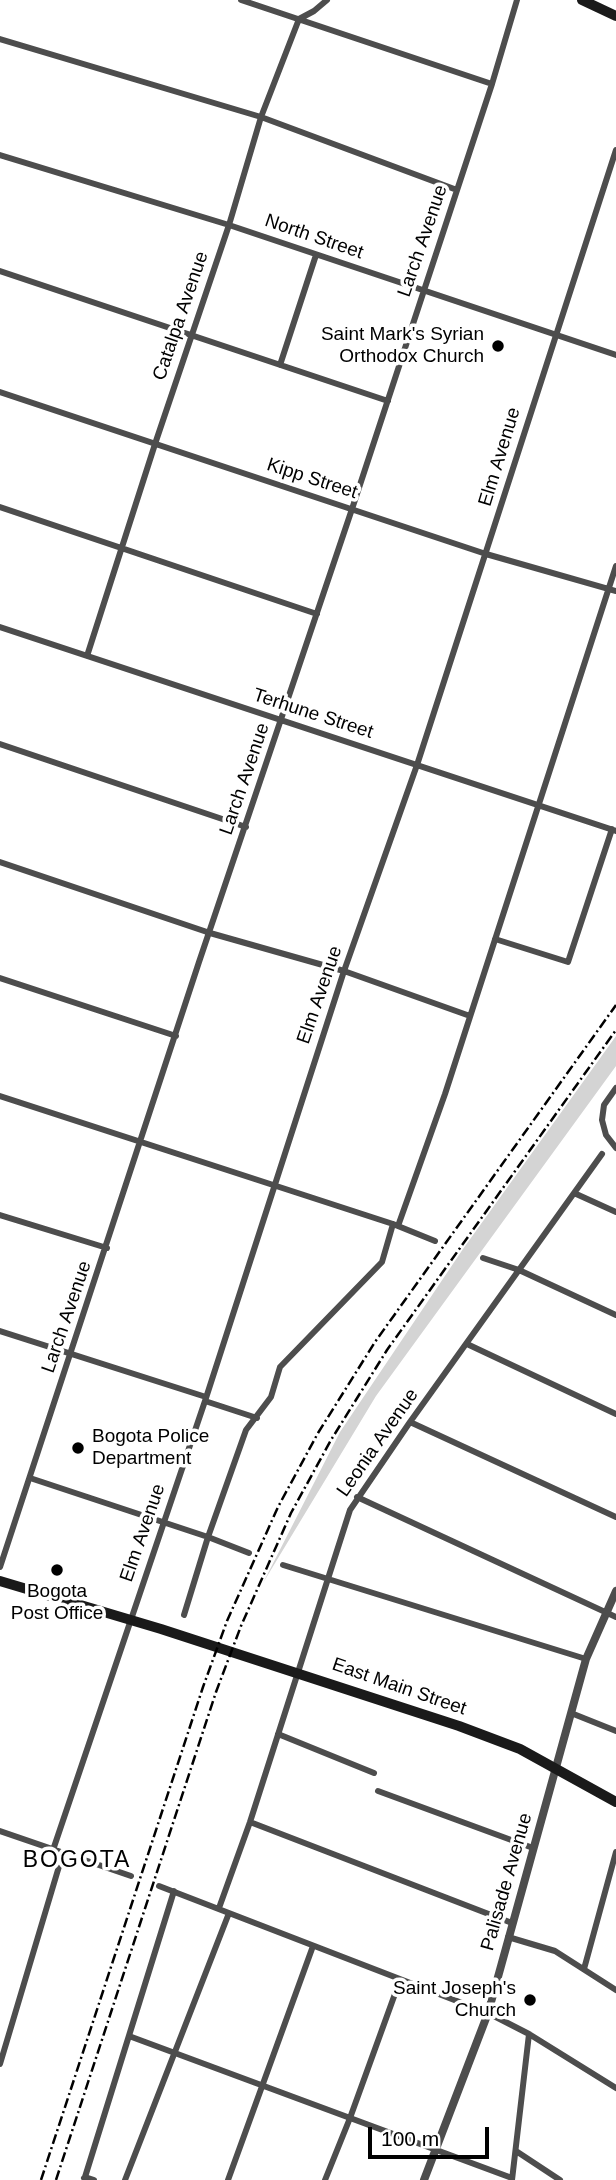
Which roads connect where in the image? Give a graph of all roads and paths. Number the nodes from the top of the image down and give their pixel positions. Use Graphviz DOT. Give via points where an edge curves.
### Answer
graph roads {
  1 [pos="241,0"];
  2 [pos="327,0"];
  3 [pos="517,0"];
  4 [pos="582,0"];
  5 [pos="616,16"];
  6 [pos="299,19"];
  7 [pos="0,39"];
  8 [pos="492,84"];
  9 [pos="261,117"];
  10 [pos="616,150"];
  11 [pos="0,155"];
  12 [pos="457,190"];
  13 [pos="229,225"];
  14 [pos="316,255"];
  15 [pos="0,271"];
  16 [pos="422,290"];
  17 [pos="191,335"];
  18 [pos="555,335"];
  19 [pos="616,355"];
  20 [pos="280,365"];
  21 [pos="0,392"];
  22 [pos="388,401"];
  23 [pos="156,444"];
  24 [pos="0,507"];
  25 [pos="352,509"];
  26 [pos="122,548"];
  27 [pos="486,554"];
  28 [pos="616,566"];
  29 [pos="608,589"];
  30 [pos="616,591"];
  31 [pos="317,614"];
  32 [pos="0,627"];
  33 [pos="87,656"];
  34 [pos="282,720"];
  35 [pos="0,744"];
  36 [pos="417,765"];
  37 [pos="539,806"];
  38 [pos="246,827"];
  39 [pos="614,830"];
  40 [pos="0,862"];
  41 [pos="210,933"];
  42 [pos="495,939"];
  43 [pos="344,971"];
  44 [pos="0,978"];
  45 [pos="470,1016"];
  46 [pos="176,1036"];
  47 [pos="616,1088"];
  48 [pos="0,1096"];
  49 [pos="142,1142"];
  50 [pos="616,1148"];
  51 [pos="602,1154"];
  52 [pos="275,1186"];
  53 [pos="574,1193"];
  54 [pos="616,1212"];
  55 [pos="0,1215"];
  56 [pos="396,1225"];
  57 [pos="435,1241"];
  58 [pos="107,1248"];
  59 [pos="483,1258"];
  60 [pos="519,1270"];
  61 [pos="616,1315"];
  62 [pos="0,1331"];
  63 [pos="467,1344"];
  64 [pos="71,1353"];
  65 [pos="205,1399"];
  66 [pos="616,1414"];
  67 [pos="257,1418"];
  68 [pos="410,1422"];
  69 [pos="30,1478"];
  70 [pos="357,1497"];
  71 [pos="616,1517"];
  72 [pos="163,1523"];
  73 [pos="208,1537"];
  74 [pos="249,1553"];
  75 [pos="283,1565"];
  76 [pos="0,1567"];
  77 [pos="326,1578"];
  78 [pos="0,1581"];
  79 [pos="616,1591"];
  80 [pos="606,1613"];
  81 [pos="184,1615"];
  82 [pos="616,1617"];
  83 [pos="130,1620"];
  84 [pos="586,1659"];
  85 [pos="571,1713"];
  86 [pos="616,1731"];
  87 [pos="278,1734"];
  88 [pos="556,1769"];
  89 [pos="374,1773"];
  90 [pos="378,1791"];
  91 [pos="616,1802"];
  92 [pos="250,1822"];
  93 [pos="0,1832"];
  94 [pos="533,1847"];
  95 [pos="53,1850"];
  96 [pos="616,1852"];
  97 [pos="64,1853"];
  98 [pos="131,1876"];
  99 [pos="159,1886"];
  100 [pos="174,1891"];
  101 [pos="219,1908"];
  102 [pos="229,1913"];
  103 [pos="512,1923"];
  104 [pos="508,1937"];
  105 [pos="313,1946"];
  106 [pos="583,1969"];
  107 [pos="400,1980"];
  108 [pos="616,1990"];
  109 [pos="488,2013"];
  110 [pos="529,2034"];
  111 [pos="129,2036"];
  112 [pos="2,2049"];
  113 [pos="174,2053"];
  114 [pos="0,2064"];
  115 [pos="262,2085"];
  116 [pos="616,2088"];
  117 [pos="350,2118"];
  118 [pos="436,2150"];
  119 [pos="516,2151"];
  120 [pos="84,2178"];
  121 [pos="512,2179"];
  122 [pos="94,2180"];
  123 [pos="125,2180"];
  124 [pos="228,2180"];
  125 [pos="325,2180"];
  126 [pos="424,2180"];
  127 [pos="560,2180"];
  1 -- 6 [label="street"];
  2 -- 6 [label="street"];
  3 -- 8 [label="street, Larch Avenue"];
  4 -- 5 [label="main road"];
  6 -- 8 [label="street"];
  6 -- 9 [label="street, Catalpa Avenue"];
  7 -- 9 [label="street"];
  8 -- 12 [label="street, Larch Avenue"];
  9 -- 12 [label="street"];
  9 -- 13 [label="street, Catalpa Avenue"];
  10 -- 18 [label="street, Elm Avenue"];
  11 -- 13 [label="street, North Street"];
  12 -- 16 [label="street, Larch Avenue"];
  13 -- 14 [label="street, North Street"];
  13 -- 17 [label="street, Catalpa Avenue"];
  14 -- 16 [label="street, North Street"];
  14 -- 20 [label="street"];
  15 -- 17 [label="street"];
  16 -- 18 [label="street, North Street"];
  16 -- 22 [label="street, Larch Avenue"];
  17 -- 20 [label="street"];
  17 -- 23 [label="street, Catalpa Avenue"];
  18 -- 19 [label="street, North Street"];
  18 -- 27 [label="street, Elm Avenue"];
  20 -- 22 [label="street"];
  21 -- 23 [label="street, Kipp Street"];
  22 -- 25 [label="street, Larch Avenue"];
  23 -- 25 [label="street, Kipp Street"];
  23 -- 26 [label="street, Catalpa Avenue"];
  24 -- 26 [label="street"];
  25 -- 27 [label="street, Kipp Street"];
  25 -- 31 [label="street, Larch Avenue"];
  26 -- 31 [label="street"];
  26 -- 33 [label="street, Catalpa Avenue"];
  27 -- 29 [label="street, Kipp Street"];
  27 -- 36 [label="street, Elm Avenue"];
  28 -- 29 [label="street"];
  29 -- 30 [label="street, Kipp Street"];
  29 -- 37 [label="street"];
  31 -- 34 [label="street, Larch Avenue"];
  32 -- 33 [label="street, Terhune Street"];
  33 -- 34 [label="street, Terhune Street"];
  34 -- 36 [label="street, Terhune Street"];
  34 -- 38 [label="street, Larch Avenue"];
  35 -- 38 [label="street"];
  36 -- 37 [label="street, Terhune Street"];
  36 -- 43 [label="street, Elm Avenue"];
  37 -- 39 [label="street, Terhune Street"];
  37 -- 42 [label="street"];
  38 -- 41 [label="street, Larch Avenue"];
  39 -- 42 [label="street" via="568,962"];
  40 -- 41 [label="street"];
  41 -- 43 [label="street"];
  41 -- 46 [label="street, Larch Avenue"];
  42 -- 45 [label="street"];
  43 -- 45 [label="street"];
  43 -- 52 [label="street, Elm Avenue"];
  44 -- 46 [label="street"];
  45 -- 56 [label="street"];
  46 -- 49 [label="street, Larch Avenue"];
  47 -- 50 [label="street" via="604,1105 602,1120"];
  48 -- 49 [label="street"];
  49 -- 52 [label="street"];
  49 -- 58 [label="street, Larch Avenue"];
  51 -- 53 [label="street, Leonia Avenue"];
  52 -- 56 [label="street"];
  52 -- 65 [label="street, Elm Avenue"];
  53 -- 54 [label="street"];
  53 -- 60 [label="street, Leonia Avenue"];
  55 -- 58 [label="street"];
  56 -- 57 [label="street"];
  56 -- 67 [label="street" via="382,1262 280,1367 271,1397"];
  58 -- 64 [label="street, Larch Avenue"];
  59 -- 60 [label="street"];
  60 -- 61 [label="street"];
  60 -- 63 [label="street, Leonia Avenue"];
  62 -- 64 [label="street"];
  63 -- 66 [label="street"];
  63 -- 68 [label="street, Leonia Avenue"];
  64 -- 65 [label="street"];
  64 -- 69 [label="street, Larch Avenue"];
  65 -- 67 [label="street"];
  65 -- 72 [label="street, Elm Avenue"];
  67 -- 73 [label="street" via="246,1430"];
  68 -- 70 [label="street, Leonia Avenue"];
  68 -- 71 [label="street"];
  69 -- 72 [label="street"];
  69 -- 76 [label="street, Larch Avenue"];
  70 -- 77 [label="street, Leonia Avenue"];
  70 -- 80 [label="street"];
  72 -- 73 [label="street"];
  72 -- 83 [label="street, Elm Avenue"];
  73 -- 74 [label="street"];
  73 -- 81 [label="street"];
  75 -- 77 [label="street"];
  77 -- 84 [label="street"];
  77 -- 87 [label="street, Leonia Avenue"];
  78 -- 83 [label="main road, East Main Street"];
  79 -- 80 [label="street, Palisade Avenue"];
  80 -- 82 [label="street"];
  80 -- 84 [label="street, Palisade Avenue"];
  83 -- 88 [label="main road, East Main Street" via="492,1738"];
  83 -- 95 [label="street, Elm Avenue"];
  84 -- 85 [label="street, Palisade Avenue"];
  85 -- 86 [label="street"];
  85 -- 88 [label="street, Palisade Avenue"];
  87 -- 89 [label="street"];
  87 -- 92 [label="street, Leonia Avenue"];
  88 -- 91 [label="main road, East Main Street"];
  88 -- 94 [label="street, Palisade Avenue"];
  90 -- 94 [label="street"];
  92 -- 101 [label="street, Leonia Avenue"];
  92 -- 103 [label="street"];
  93 -- 95 [label="street"];
  94 -- 103 [label="street, Palisade Avenue"];
  95 -- 97 [label="street"];
  96 -- 106 [label="street"];
  97 -- 98 [label="street"];
  97 -- 112 [label="street"];
  99 -- 100 [label="street"];
  100 -- 101 [label="street"];
  100 -- 111 [label="street"];
  101 -- 102 [label="street"];
  102 -- 105 [label="street"];
  102 -- 113 [label="street"];
  103 -- 104 [label="street, Palisade Avenue"];
  104 -- 106 [label="street" via="555,1951"];
  104 -- 109 [label="street, Palisade Avenue"];
  105 -- 107 [label="street"];
  105 -- 115 [label="street"];
  106 -- 108 [label="street"];
  107 -- 109 [label="street"];
  107 -- 117 [label="street"];
  109 -- 110 [label="street"];
  109 -- 118 [label="street, Palisade Avenue"];
  110 -- 116 [label="street"];
  110 -- 119 [label="street"];
  111 -- 113 [label="street"];
  111 -- 120 [label="street"];
  112 -- 114 [label="street"];
  113 -- 115 [label="street"];
  113 -- 123 [label="street"];
  115 -- 117 [label="street"];
  115 -- 124 [label="street"];
  117 -- 118 [label="street"];
  117 -- 125 [label="street"];
  118 -- 121 [label="street"];
  118 -- 126 [label="street, Palisade Avenue"];
  119 -- 121 [label="street"];
  119 -- 127 [label="street"];
  120 -- 122 [label="street"];
}
